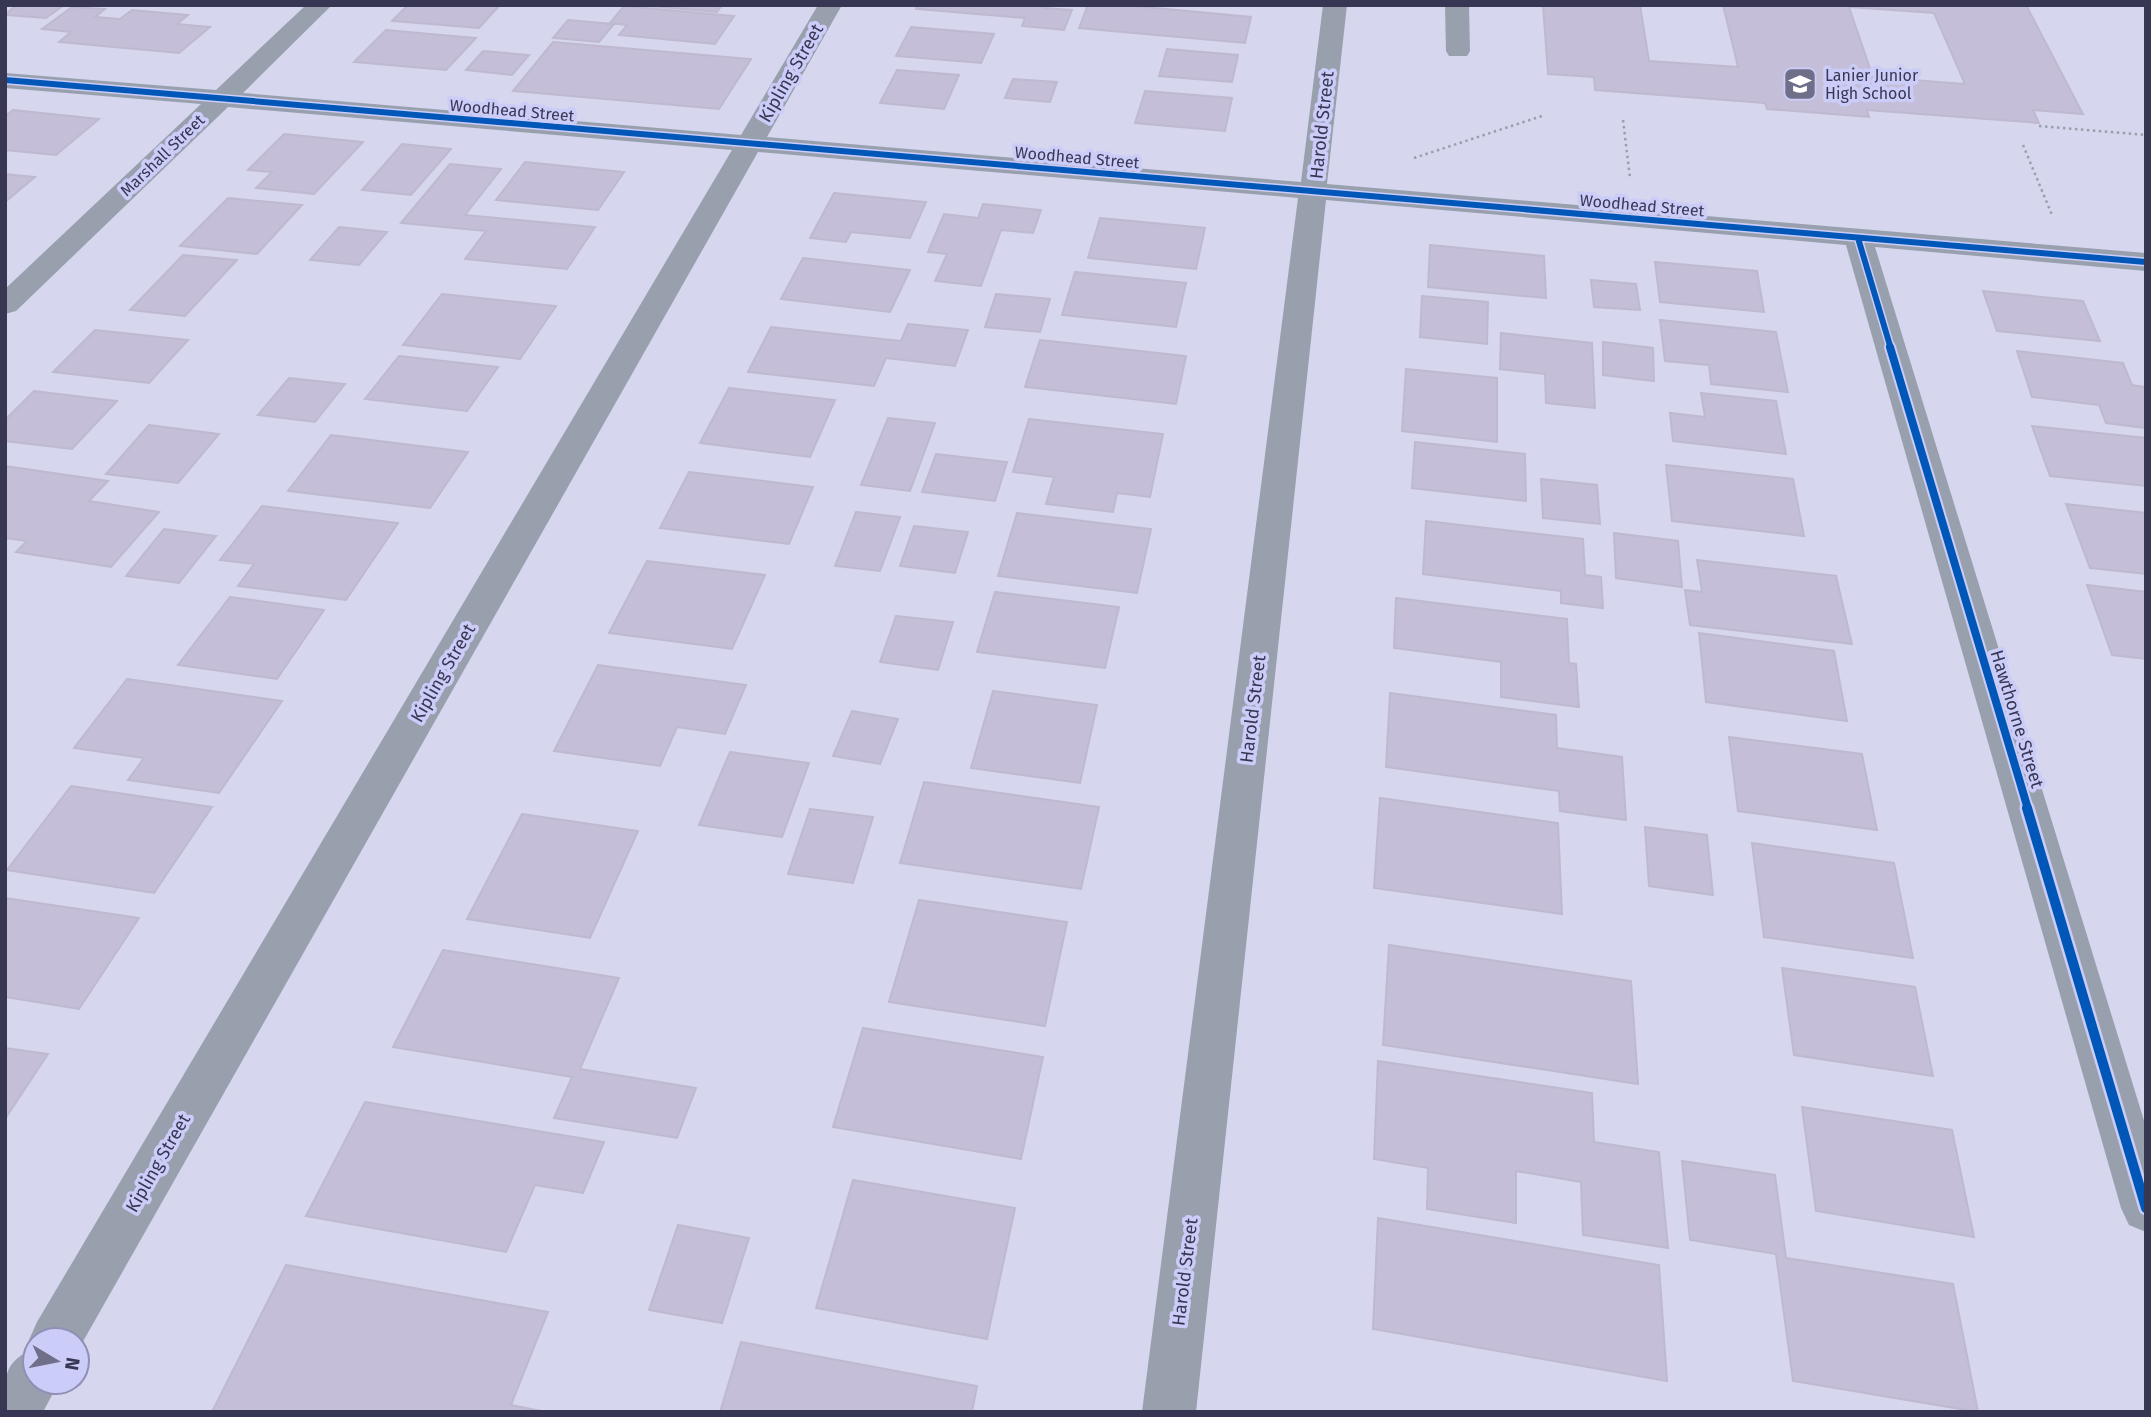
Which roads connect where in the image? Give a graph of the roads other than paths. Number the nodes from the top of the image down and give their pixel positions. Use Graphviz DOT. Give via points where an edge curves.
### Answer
graph roads {
  1 [pos="320,5"];
  2 [pos="830,5"];
  3 [pos="1335,5"];
  4 [pos="1457,5"];
  5 [pos="1458,51"];
  6 [pos="5,80"];
  7 [pos="220,101"];
  8 [pos="750,144"];
  9 [pos="1314,191"];
  10 [pos="1858,238"];
  11 [pos="2146,262"];
  12 [pos="5,305"];
  13 [pos="2146,1208"];
  14 [pos="63,1326"];
  15 [pos="23,1396"];
  16 [pos="13,1412"];
  17 [pos="1169,1412"];
  1 -- 7 [label="street, Marshall Street"];
  2 -- 8 [label="street, Kipling Street"];
  3 -- 9 [label="street, Harold Street"];
  4 -- 5 [label="street"];
  6 -- 7 [label="street, Woodhead Street"];
  7 -- 8 [label="street, Woodhead Street"];
  7 -- 12 [label="street, Marshall Street"];
  8 -- 9 [label="street, Woodhead Street"];
  8 -- 14 [label="street, Kipling Street"];
  9 -- 10 [label="street, Woodhead Street"];
  9 -- 17 [label="street, Harold Street"];
  10 -- 11 [label="street, Woodhead Street"];
  10 -- 13 [label="street, Hawthorne Street"];
  15 -- 16 [label="street"];
}
